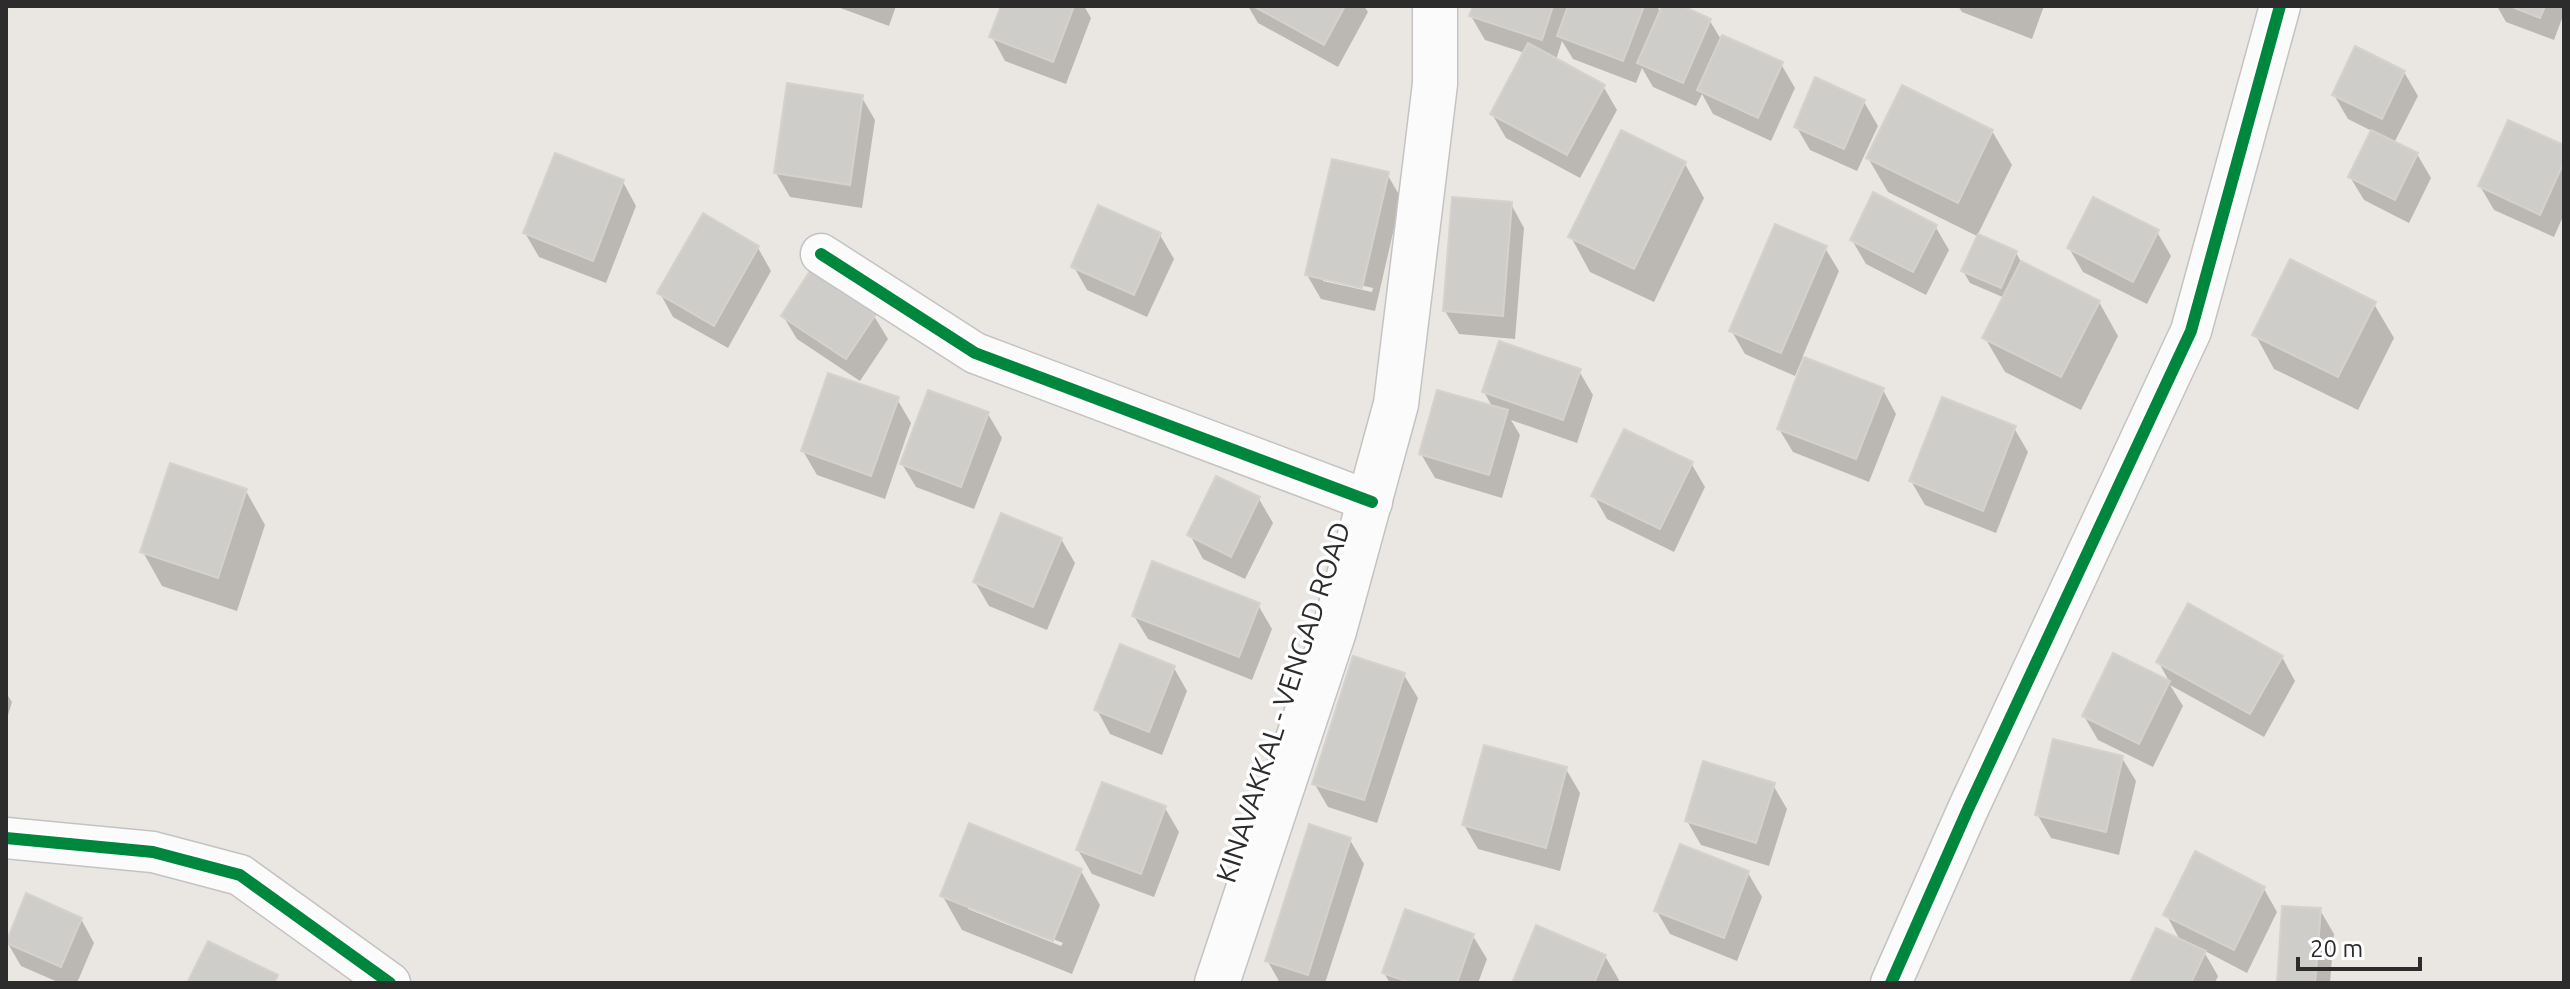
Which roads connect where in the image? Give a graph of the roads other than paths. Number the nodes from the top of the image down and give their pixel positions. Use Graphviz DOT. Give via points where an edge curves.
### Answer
graph roads {
  1 [pos="1435,6"];
  2 [pos="2280,6"];
  3 [pos="821,254"];
  4 [pos="1372,502"];
  5 [pos="6,838"];
  6 [pos="390,983"];
  7 [pos="1217,983"];
  8 [pos="1891,983"];
  1 -- 4 [label="main road, KINAVAKKAL - VENGAD ROAD" via="1435,84 1396,404"];
  2 -- 8 [label="street" via="2191,331"];
  3 -- 4 [label="street" via="975,353"];
  4 -- 7 [label="main road, KINAVAKKAL - VENGAD ROAD"];
  5 -- 6 [label="street" via="153,852 240,875"];
}
